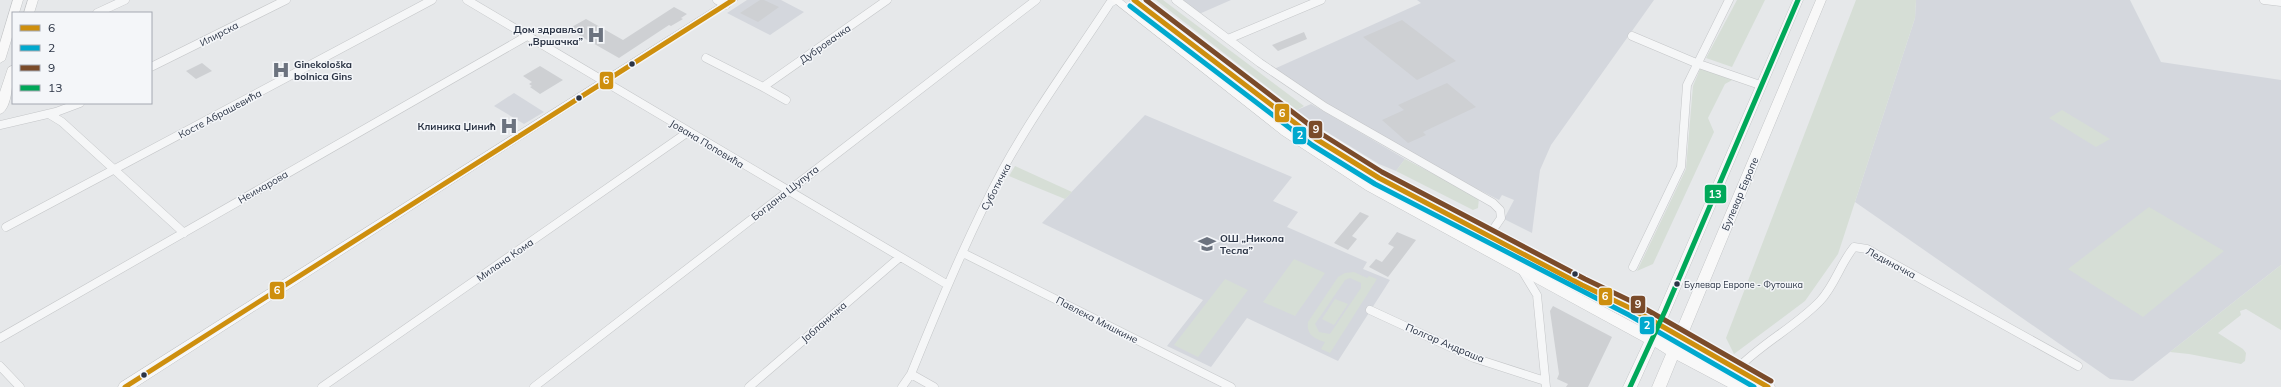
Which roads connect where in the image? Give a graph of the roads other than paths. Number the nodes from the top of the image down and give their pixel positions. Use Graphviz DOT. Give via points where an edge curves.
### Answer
graph roads {
  1 [pos="18,0"];
  2 [pos="33,0"];
  3 [pos="125,0"];
  4 [pos="286,0"];
  5 [pos="432,0"];
  6 [pos="467,0"];
  7 [pos="887,0"];
  8 [pos="1036,0"];
  9 [pos="1115,0"];
  10 [pos="1134,0"];
  11 [pos="1176,0"];
  12 [pos="1321,0"];
  13 [pos="1729,0"];
  14 [pos="1798,0"];
  15 [pos="1821,0"];
  16 [pos="2264,0"];
  17 [pos="725,2"];
  18 [pos="2281,2"];
  19 [pos="14,12"];
  20 [pos="29,12"];
  21 [pos="99,12"];
  22 [pos="12,20"];
  23 [pos="527,36"];
  24 [pos="1632,36"];
  25 [pos="1228,39"];
  26 [pos="706,58"];
  27 [pos="0,60"];
  28 [pos="1696,63"];
  29 [pos="152,67"];
  30 [pos="12,71"];
  31 [pos="604,82"];
  32 [pos="1760,85"];
  33 [pos="762,87"];
  34 [pos="786,100"];
  35 [pos="77,104"];
  36 [pos="0,110"];
  37 [pos="49,114"];
  38 [pos="0,125"];
  39 [pos="688,132"];
  40 [pos="116,170"];
  41 [pos="788,191"];
  42 [pos="6,227"];
  43 [pos="184,233"];
  44 [pos="1488,235"];
  45 [pos="1481,247"];
  46 [pos="963,253"];
  47 [pos="900,257"];
  48 [pos="1633,267"];
  49 [pos="1520,268"];
  50 [pos="948,285"];
  51 [pos="1558,288"];
  52 [pos="1537,295"];
  53 [pos="1370,310"];
  54 [pos="1659,324"];
  55 [pos="1680,336"];
  56 [pos="0,338"];
  57 [pos="1653,339"];
  58 [pos="1674,350"];
  59 [pos="0,366"];
  60 [pos="2078,366"];
  61 [pos="1737,369"];
  62 [pos="911,374"];
  63 [pos="1545,384"];
  64 [pos="20,387"];
  65 [pos="125,387"];
  66 [pos="322,387"];
  67 [pos="534,387"];
  68 [pos="749,387"];
  69 [pos="902,387"];
  70 [pos="934,387"];
  71 [pos="1231,387"];
  72 [pos="1630,387"];
  73 [pos="1659,387"];
  74 [pos="1740,387"];
  75 [pos="1768,387"];
  1 -- 19 [label="main road"];
  2 -- 20 [label="main road"];
  3 -- 21 [label="street"];
  4 -- 29 [label="street, Илирска"];
  5 -- 40 [label="street, Косте Абрашевића"];
  6 -- 23 [label="street, Јована Поповића"];
  7 -- 33 [label="street, Дубровачка"];
  8 -- 41 [label="street, Богдана Шупута"];
  9 -- 45 [label="main road" via="1286,132 1370,188"];
  9 -- 46 [label="street, Суботичка" via="1110,3 1024,136 991,193"];
  10 -- 44 [label="main road" via="1316,139 1379,178"];
  11 -- 25 [label="street"];
  12 -- 25 [label="street"];
  13 -- 28 [label="street"];
  14 -- 32 [label="main road"];
  15 -- 55 [label="main road, Булевар Европе"];
  16 -- 18 [label="street"];
  17 -- 31 [label="main road"];
  22 -- 27 [label="main road"];
  23 -- 31 [label="street, Јована Поповића"];
  23 -- 43 [label="street, Неимарова"];
  24 -- 28 [label="street"];
  25 -- 44 [label="street" via="1268,70 1348,122 1493,203 1500,210 1501,218"];
  26 -- 33 [label="street"];
  28 -- 32 [label="street"];
  28 -- 48 [label="street" via="1687,85 1681,167"];
  30 -- 36 [label="main road"];
  31 -- 39 [label="street, Јована Поповића"];
  31 -- 65 [label="main road"];
  32 -- 54 [label="main road"];
  33 -- 34 [label="street"];
  35 -- 37 [label="street"];
  37 -- 38 [label="street"];
  37 -- 40 [label="street" via="62,122"];
  39 -- 41 [label="street, Јована Поповића"];
  39 -- 66 [label="street, Милана Кома"];
  40 -- 42 [label="street, Косте Абрашевића"];
  40 -- 43 [label="street"];
  41 -- 47 [label="street, Јована Поповића"];
  41 -- 67 [label="street, Богдана Шупута"];
  43 -- 56 [label="street, Неимарова"];
  44 -- 45 [label="street"];
  44 -- 54 [label="main road"];
  45 -- 49 [label="main road"];
  46 -- 50 [label="street, Суботичка"];
  46 -- 71 [label="street, Павлека Мишкине"];
  47 -- 50 [label="street, Јована Поповића"];
  47 -- 68 [label="street, Јабланичка"];
  49 -- 51 [label="main road"];
  49 -- 52 [label="street"];
  50 -- 62 [label="street, Суботичка"];
  51 -- 52 [label="street" via="1542,287"];
  51 -- 57 [label="main road"];
  52 -- 63 [label="street, Полгар Андраша"];
  53 -- 63 [label="street, Полгар Андраша" via="1474,358"];
  54 -- 55 [label="main road"];
  54 -- 57 [label="main road"];
  55 -- 58 [label="main road, Булевар Европе"];
  55 -- 61 [label="main road"];
  57 -- 58 [label="main road"];
  57 -- 72 [label="main road"];
  58 -- 73 [label="main road, Булевар Европе"];
  58 -- 74 [label="main road"];
  59 -- 64 [label="street"];
  60 -- 61 [label="street, Лединачка" via="1867,249 1854,247 1849,252 1834,284 1821,301 1795,324 1751,353"];
  61 -- 75 [label="main road"];
  62 -- 69 [label="street, Суботичка"];
  62 -- 70 [label="street"];
}
